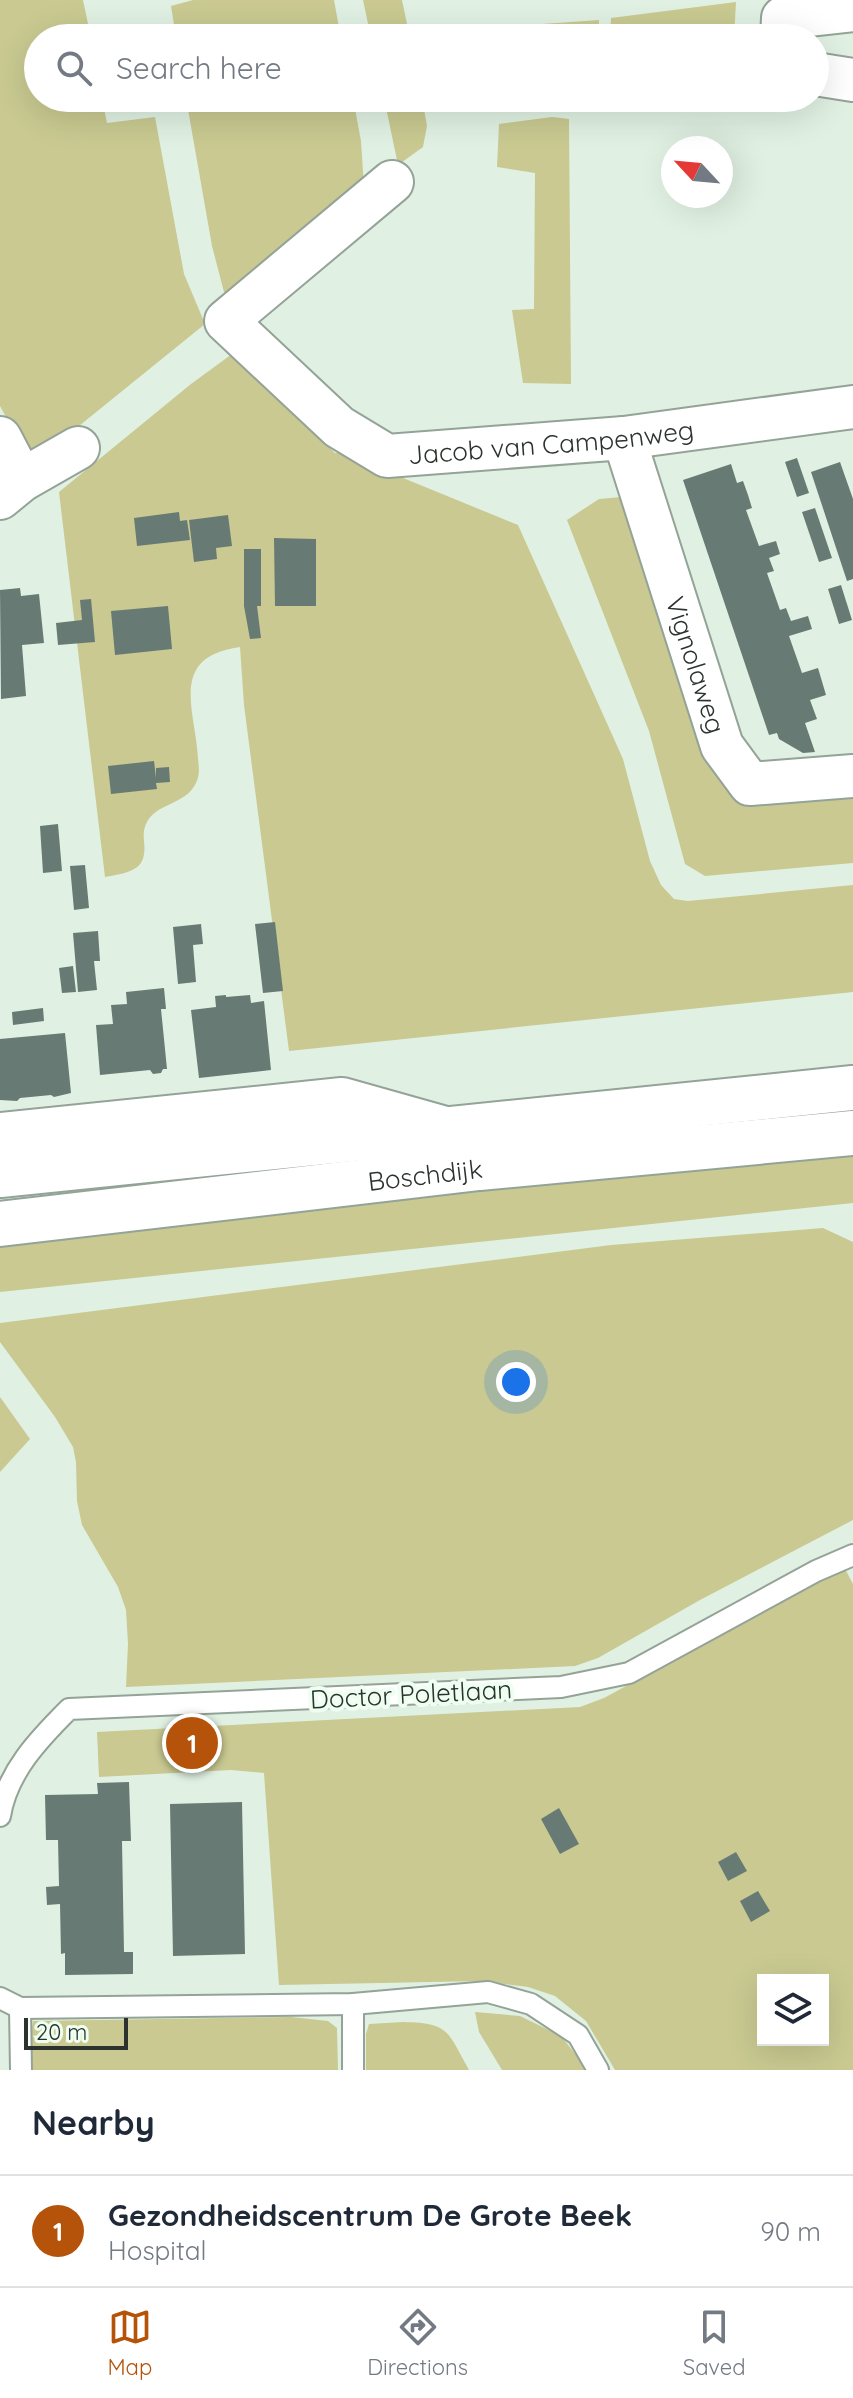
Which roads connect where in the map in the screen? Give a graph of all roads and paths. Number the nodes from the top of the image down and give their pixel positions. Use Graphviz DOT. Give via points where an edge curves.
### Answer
graph roads {
  1 [pos="853,10"];
  2 [pos="783,24"];
  3 [pos="829,76"];
  4 [pos="853,80"];
  5 [pos="392,182"];
  6 [pos="853,407"];
  7 [pos="0,438"];
  8 [pos="624,438"];
  9 [pos="78,448"];
  10 [pos="11,489"];
  11 [pos="853,776"];
  12 [pos="853,1088"];
  13 [pos="445,1128"];
  14 [pos="853,1133"];
  15 [pos="0,1134"];
  16 [pos="0,1175"];
  17 [pos="0,1224"];
  18 [pos="853,1555"];
  19 [pos="0,1816"];
  20 [pos="0,1998"];
  21 [pos="353,2004"];
  22 [pos="20,2008"];
  23 [pos="21,2070"];
  24 [pos="353,2070"];
  25 [pos="598,2070"];
  1 -- 2 [label="street" via="783,18"];
  3 -- 4 [label="street"];
  5 -- 8 [label="street, Jacob van Campenweg" via="226,321 339,427 387,456"];
  6 -- 8 [label="street, Jacob van Campenweg"];
  7 -- 10 [label="street"];
  8 -- 11 [label="street, Vignolaweg" via="722,746 750,784"];
  9 -- 10 [label="street"];
  12 -- 13 [label="main road, Boschdijk"];
  13 -- 15 [label="street, Boschdijk" via="342,1099"];
  13 -- 16 [label="main road, Boschdijk"];
  14 -- 17 [label="main road, Boschdijk" via="479,1168"];
  18 -- 19 [label="lane, Doctor Poletlaan" via="629,1673 561,1687 69,1709 30,1748"];
  20 -- 22 [label="lane"];
  21 -- 22 [label="lane"];
  21 -- 24 [label="lane"];
  21 -- 25 [label="lane" via="488,1992 531,2004 578,2035"];
  22 -- 23 [label="lane"];
}
